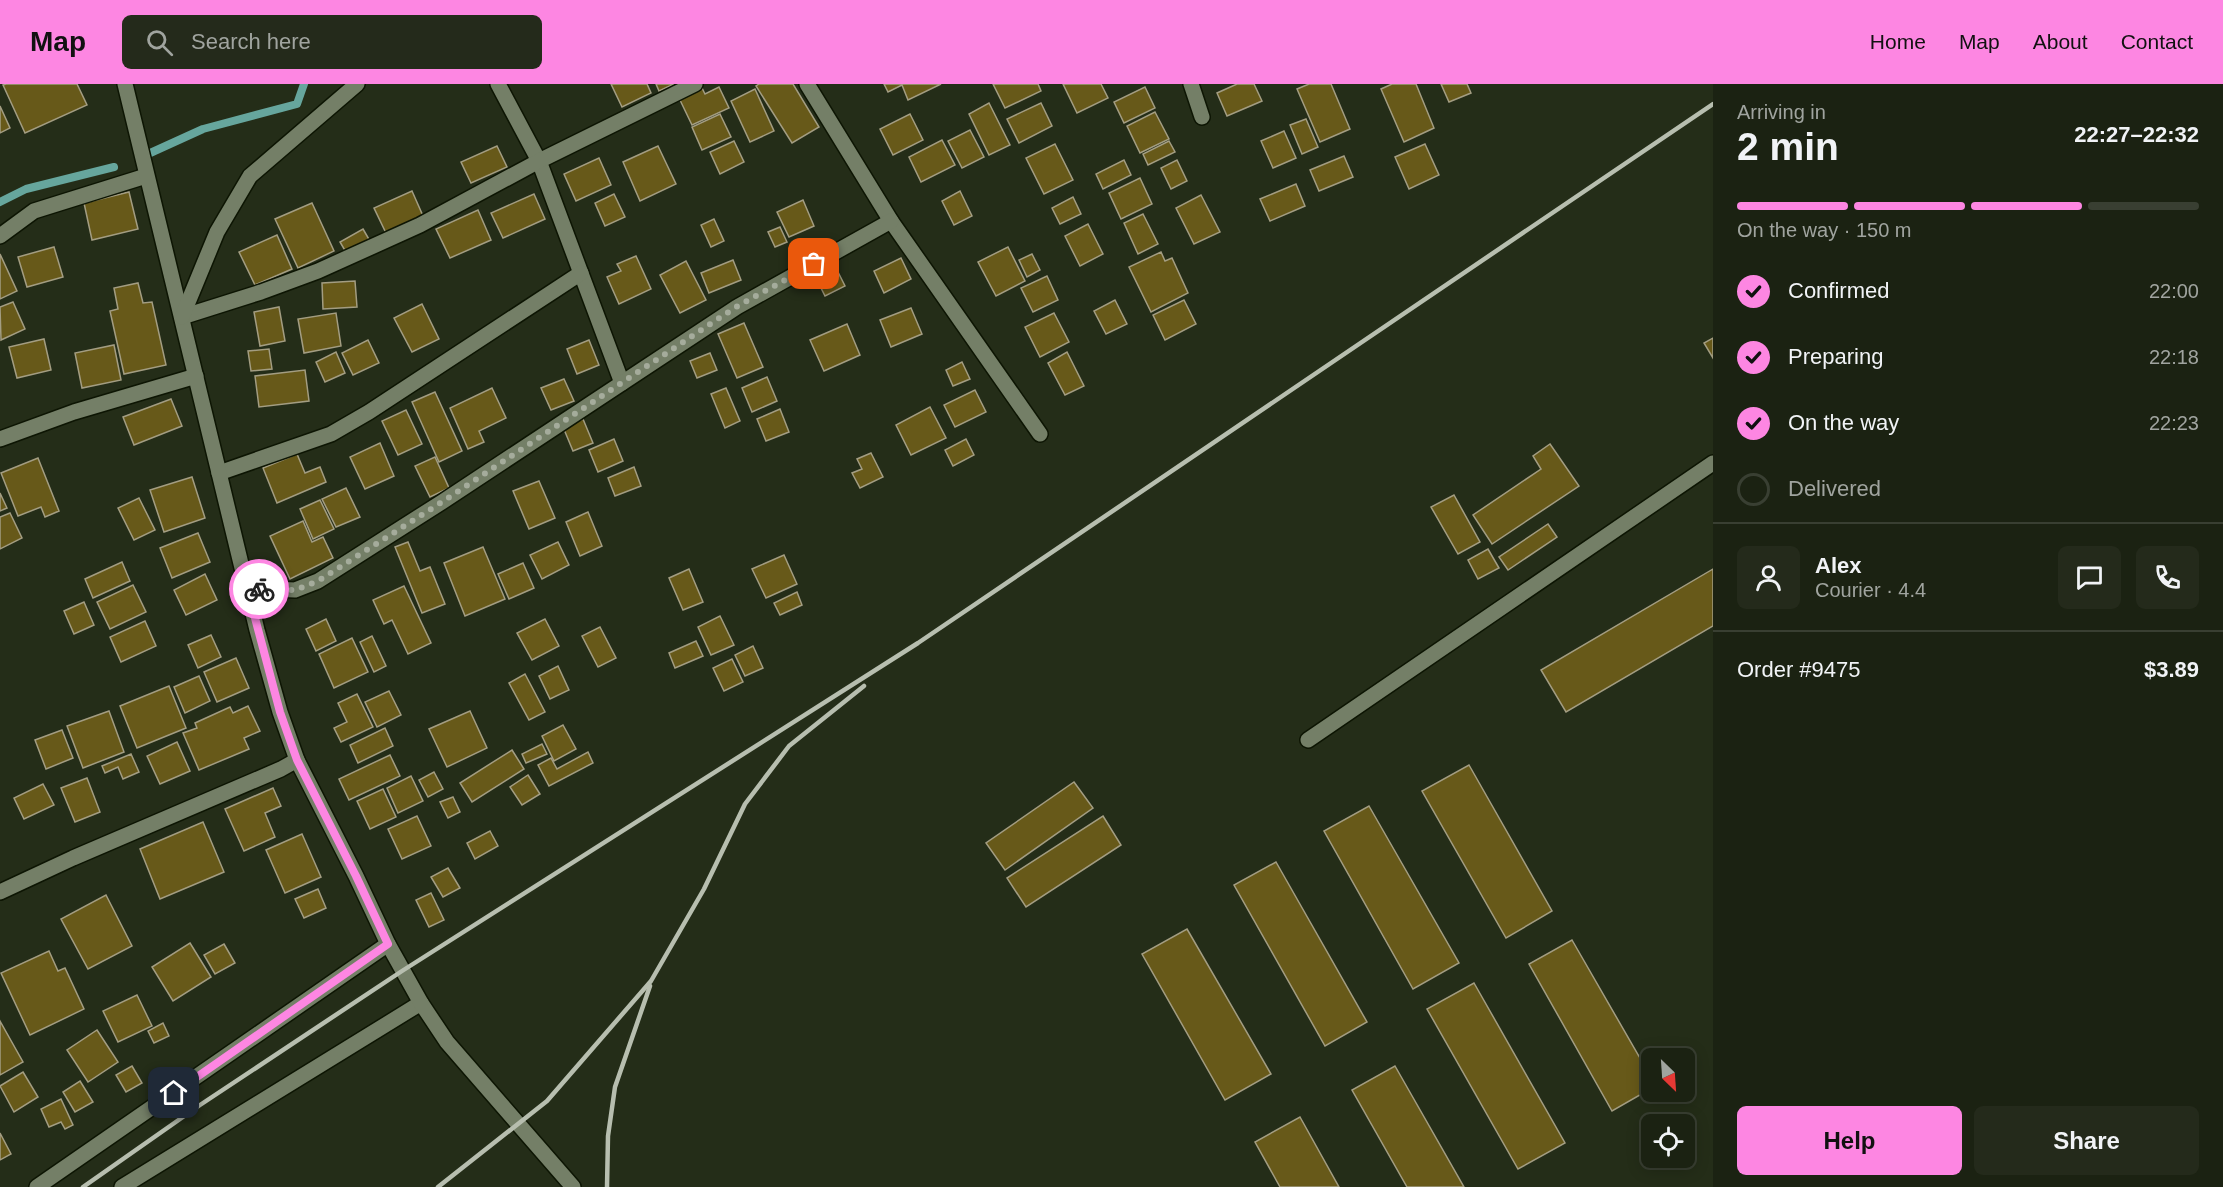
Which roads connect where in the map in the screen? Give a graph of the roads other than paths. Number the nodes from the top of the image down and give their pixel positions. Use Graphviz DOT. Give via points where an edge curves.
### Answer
graph roads {
  1 [pos="125,84"];
  2 [pos="357,84"];
  3 [pos="498,84"];
  4 [pos="695,84"];
  5 [pos="807,84"];
  6 [pos="1191,84"];
  7 [pos="1202,117"];
  8 [pos="539,161"];
  9 [pos="146,176"];
  10 [pos="891,221"];
  11 [pos="0,236"];
  12 [pos="581,273"];
  13 [pos="182,317"];
  14 [pos="196,376"];
  15 [pos="622,383"];
  16 [pos="1040,434"];
  17 [pos="0,439"];
  18 [pos="1713,463"];
  19 [pos="219,473"];
  20 [pos="247,588"];
  21 [pos="1308,740"];
  22 [pos="297,760"];
  23 [pos="0,892"];
  24 [pos="388,944"];
  25 [pos="421,1003"];
  26 [pos="38,1187"];
  27 [pos="122,1187"];
  28 [pos="573,1187"];
  1 -- 9 [label="street"];
  2 -- 13 [label="street" via="249,176 217,232"];
  3 -- 8 [label="street"];
  4 -- 8 [label="street"];
  5 -- 10 [label="street"];
  6 -- 7 [label="street"];
  8 -- 12 [label="street"];
  8 -- 13 [label="street" via="420,225 318,271"];
  9 -- 11 [label="street" via="34,211"];
  9 -- 13 [label="street"];
  10 -- 15 [label="street" via="736,307"];
  10 -- 16 [label="street"];
  12 -- 15 [label="street"];
  12 -- 19 [label="street" via="331,434"];
  13 -- 14 [label="street"];
  14 -- 17 [label="street" via="74,412"];
  14 -- 19 [label="street"];
  15 -- 20 [label="street" via="318,581 295,590"];
  18 -- 21 [label="street"];
  19 -- 20 [label="street"];
  20 -- 22 [label="street"];
  22 -- 23 [label="street"];
  22 -- 24 [label="street"];
  24 -- 25 [label="street"];
  24 -- 26 [label="street"];
  25 -- 27 [label="street"];
  25 -- 28 [label="street" via="447,1042"];
}
